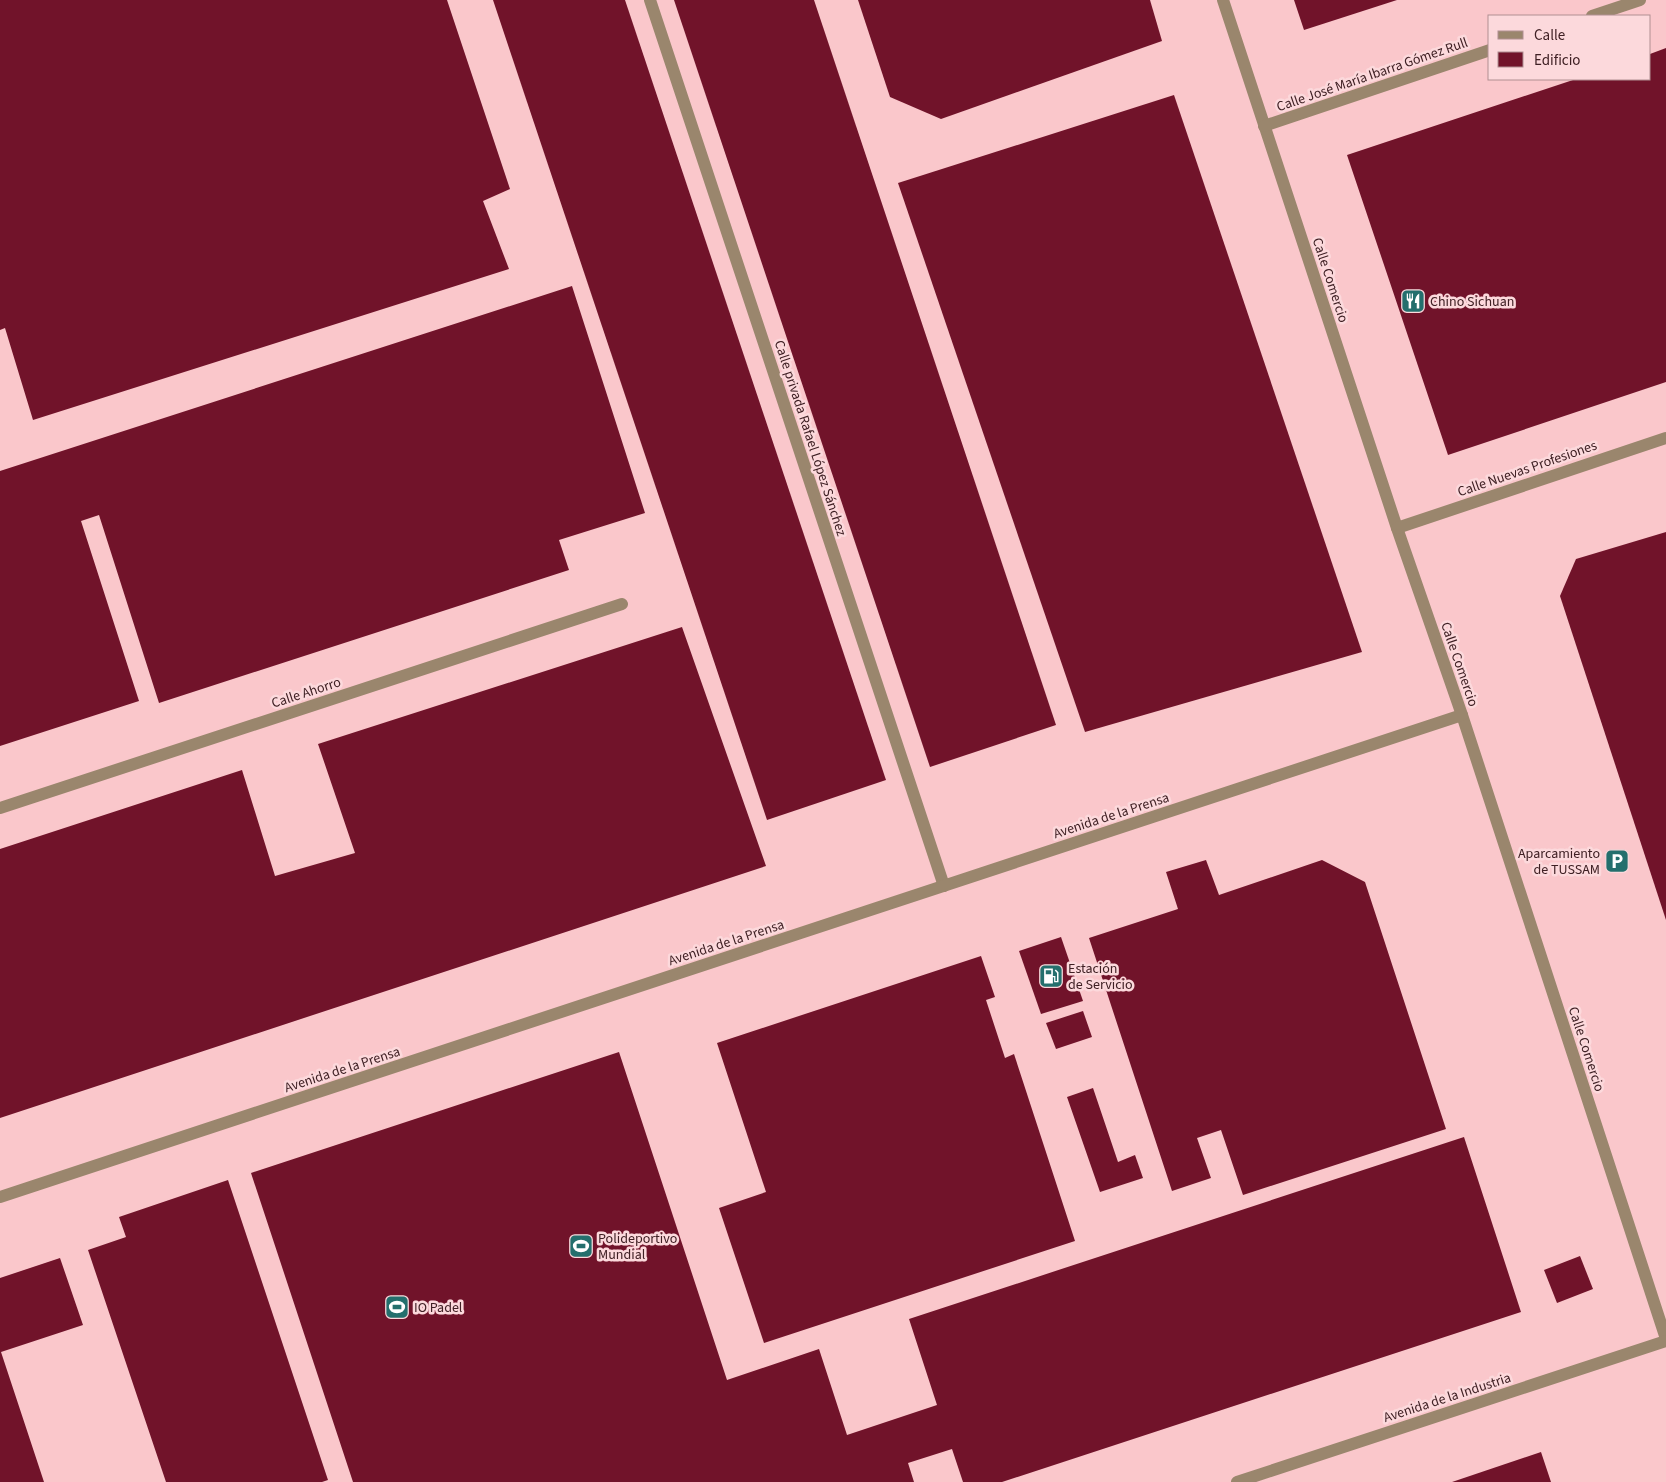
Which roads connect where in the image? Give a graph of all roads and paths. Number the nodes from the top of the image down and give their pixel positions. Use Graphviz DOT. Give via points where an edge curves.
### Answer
graph roads {
  1 [pos="650,0"];
  2 [pos="1223,0"];
  3 [pos="1640,0"];
  4 [pos="1595,15"];
  5 [pos="1488,51"];
  6 [pos="1264,126"];
  7 [pos="1666,438"];
  8 [pos="1397,528"];
  9 [pos="622,604"];
  10 [pos="1462,715"];
  11 [pos="0,808"];
  12 [pos="944,886"];
  13 [pos="0,1197"];
  14 [pos="1666,1340"];
  15 [pos="1237,1482"];
  1 -- 12 [label="street, Calle privada Rafael López Sánchez"];
  2 -- 6 [label="street, Calle Comercio"];
  3 -- 4 [label="street"];
  5 -- 6 [label="street, Calle José María Ibarra Gómez Rull"];
  6 -- 8 [label="street, Calle Comercio"];
  7 -- 8 [label="street, Calle Nuevas Profesiones"];
  8 -- 10 [label="street, Calle Comercio"];
  9 -- 11 [label="street, Calle Ahorro"];
  10 -- 12 [label="street, Avenida de la Prensa"];
  10 -- 14 [label="street, Calle Comercio"];
  12 -- 13 [label="street, Avenida de la Prensa"];
  14 -- 15 [label="street, Avenida de la Industria"];
}
